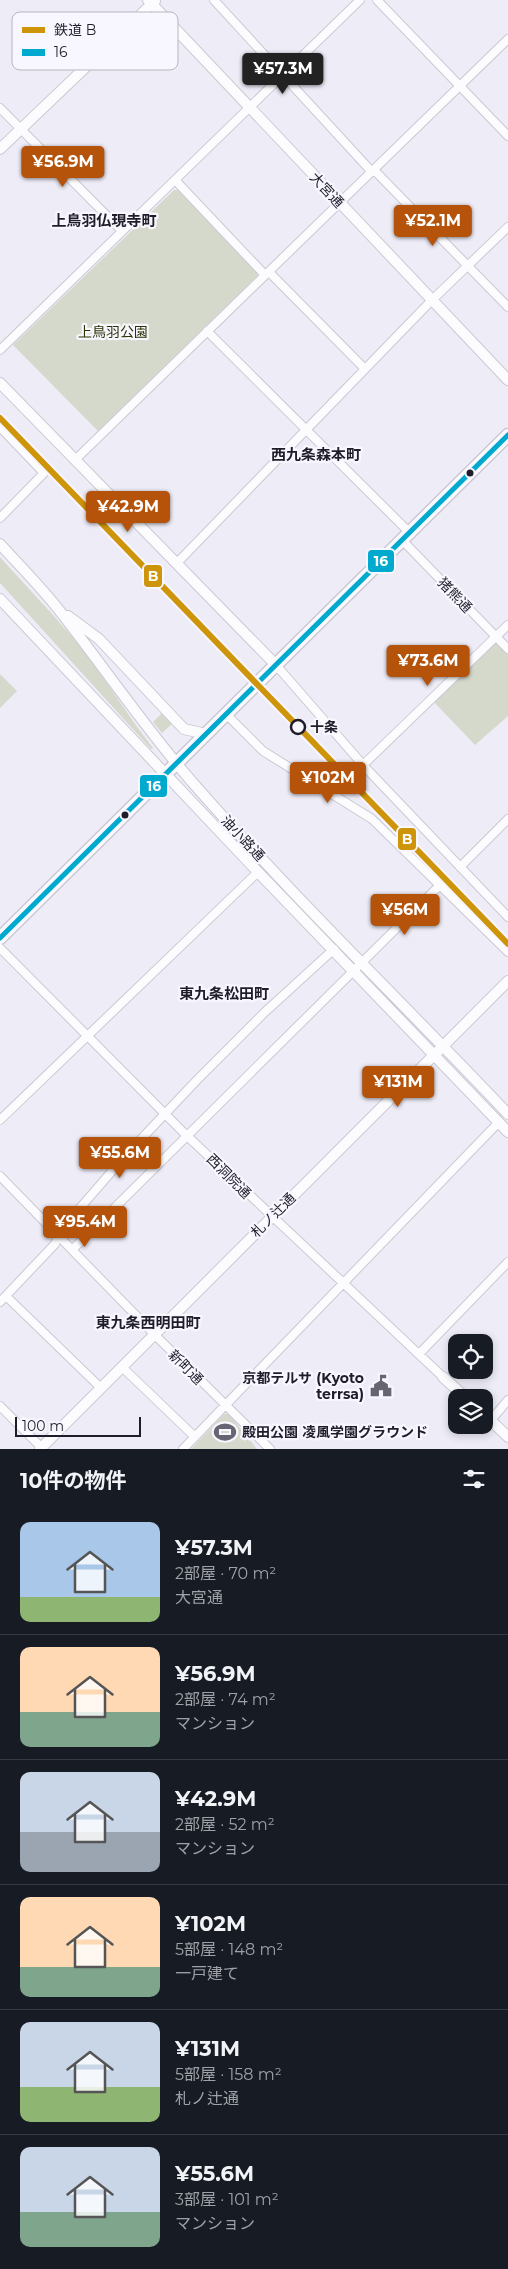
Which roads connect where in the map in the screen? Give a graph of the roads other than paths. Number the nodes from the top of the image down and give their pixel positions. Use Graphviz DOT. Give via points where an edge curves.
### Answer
graph roads {
  1 [pos="214,0"];
  2 [pos="360,0"];
  3 [pos="377,0"];
  4 [pos="152,1"];
  5 [pos="141,12"];
  6 [pos="162,12"];
  7 [pos="178,29"];
  8 [pos="508,39"];
  9 [pos="81,70"];
  10 [pos="282,77"];
  11 [pos="459,86"];
  12 [pos="0,108"];
  13 [pos="251,108"];
  14 [pos="20,130"];
  15 [pos="508,136"];
  16 [pos="0,149"];
  17 [pos="373,171"];
  18 [pos="175,180"];
  19 [pos="340,204"];
  20 [pos="508,227"];
  21 [pos="122,231"];
  22 [pos="467,266"];
  23 [pos="267,273"];
  24 [pos="431,301"];
  25 [pos="508,307"];
  26 [pos="207,331"];
  27 [pos="0,350"];
  28 [pos="366,368"];
  29 [pos="508,380"];
  30 [pos="0,383"];
  31 [pos="0,428"];
  32 [pos="306,430"];
  33 [pos="508,435"];
  34 [pos="74,460"];
  35 [pos="0,518"];
  36 [pos="406,536"];
  37 [pos="0,544"];
  38 [pos="176,564"];
  39 [pos="0,599"];
  40 [pos="57,608"];
  41 [pos="508,625"];
  42 [pos="496,637"];
  43 [pos="508,649"];
  44 [pos="276,665"];
  45 [pos="226,714"];
  46 [pos="206,734"];
  47 [pos="176,764"];
  48 [pos="363,765"];
  49 [pos="166,773"];
  50 [pos="508,819"];
  51 [pos="460,867"];
  52 [pos="258,872"];
  53 [pos="440,885"];
  54 [pos="508,917"];
  55 [pos="0,938"];
  56 [pos="0,948"];
  57 [pos="334,949"];
  58 [pos="508,952"];
  59 [pos="357,967"];
  60 [pos="508,981"];
  61 [pos="87,1037"];
  62 [pos="444,1045"];
  63 [pos="434,1055"];
  64 [pos="166,1114"];
  65 [pos="508,1114"];
  66 [pos="0,1120"];
  67 [pos="499,1122"];
  68 [pos="508,1132"];
  69 [pos="188,1135"];
  70 [pos="0,1176"];
  71 [pos="271,1217"];
  72 [pos="58,1236"];
  73 [pos="72,1250"];
  74 [pos="508,1262"];
  75 [pos="343,1284"];
  76 [pos="3,1299"];
  77 [pos="154,1334"];
  78 [pos="420,1354"];
  79 [pos="122,1367"];
  80 [pos="444,1377"];
  81 [pos="101,1388"];
  82 [pos="457,1389"];
  83 [pos="508,1400"];
  84 [pos="0,1406"];
  85 [pos="225,1406"];
  86 [pos="493,1412"];
  87 [pos="493,1423"];
  88 [pos="195,1437"];
  89 [pos="508,1437"];
  90 [pos="41,1448"];
  91 [pos="183,1449"];
  92 [pos="270,1449"];
  1 -- 10 [label="street"];
  2 -- 10 [label="street"];
  3 -- 11 [label="street"];
  4 -- 5 [label="street"];
  4 -- 6 [label="street, 大宮通"];
  7 -- 13 [label="street, 大宮通"];
  8 -- 11 [label="street"];
  9 -- 14 [label="street"];
  10 -- 13 [label="street"];
  10 -- 17 [label="street"];
  11 -- 15 [label="street"];
  11 -- 17 [label="street"];
  12 -- 14 [label="street"];
  13 -- 18 [label="street"];
  13 -- 19 [label="street, 大宮通"];
  14 -- 16 [label="street"];
  14 -- 21 [label="street"];
  17 -- 19 [label="street"];
  17 -- 22 [label="street"];
  18 -- 21 [label="street"];
  18 -- 23 [label="street"];
  19 -- 23 [label="street"];
  19 -- 24 [label="street, 大宮通"];
  20 -- 22 [label="street"];
  21 -- 27 [label="street"];
  22 -- 24 [label="street"];
  22 -- 25 [label="street"];
  23 -- 26 [label="street"];
  23 -- 28 [label="street"];
  24 -- 28 [label="street"];
  24 -- 29 [label="street, 大宮通"];
  26 -- 32 [label="street, 猪熊通"];
  26 -- 34 [label="street"];
  28 -- 32 [label="street"];
  30 -- 34 [label="street"];
  31 -- 35 [label="street" via="44,473"];
  32 -- 36 [label="street, 猪熊通"];
  32 -- 38 [label="street"];
  33 -- 36 [label="main road"];
  34 -- 38 [label="street"];
  36 -- 42 [label="street, 猪熊通"];
  36 -- 44 [label="main road"];
  37 -- 40 [label="street, 油小路通"];
  38 -- 44 [label="street"];
  39 -- 49 [label="street, 油小路通"];
  40 -- 46 [label="street" via="99,640 184,729"];
  40 -- 47 [label="street, 油小路通"];
  41 -- 42 [label="street"];
  42 -- 43 [label="street, 猪熊通"];
  42 -- 48 [label="street"];
  44 -- 45 [label="main road"];
  44 -- 48 [label="street"];
  45 -- 46 [label="main road"];
  45 -- 53 [label="street" via="263,751 372,819"];
  46 -- 47 [label="main road"];
  47 -- 49 [label="main road"];
  47 -- 59 [label="street, 油小路通"];
  48 -- 51 [label="street"];
  49 -- 52 [label="street, 油小路通"];
  49 -- 55 [label="main road"];
  50 -- 51 [label="street"];
  51 -- 54 [label="street"];
  52 -- 57 [label="street, 油小路通"];
  52 -- 61 [label="street"];
  53 -- 58 [label="street"];
  53 -- 59 [label="street"];
  56 -- 61 [label="street, 西洞院通"];
  57 -- 59 [label="street, 油小路通"];
  57 -- 64 [label="street" via="248,1028"];
  59 -- 62 [label="street, 油小路通"];
  59 -- 63 [label="street, 油小路通"];
  59 -- 69 [label="street"];
  60 -- 62 [label="street, 札ノ辻通"];
  61 -- 64 [label="street, 西洞院通"];
  61 -- 66 [label="street"];
  62 -- 63 [label="street, 札ノ辻通"];
  62 -- 65 [label="street, 油小路通"];
  63 -- 67 [label="street, 油小路通"];
  63 -- 71 [label="street, 札ノ辻通"];
  64 -- 69 [label="street, 西洞院通"];
  64 -- 72 [label="street" via="90,1195"];
  67 -- 68 [label="street, 油小路通"];
  67 -- 75 [label="street"];
  69 -- 71 [label="street, 西洞院通"];
  69 -- 73 [label="street"];
  70 -- 72 [label="street, 新町通"];
  71 -- 75 [label="street, 西洞院通"];
  71 -- 77 [label="street, 札ノ辻通"];
  72 -- 73 [label="street, 新町通"];
  72 -- 76 [label="street" via="55,1244"];
  73 -- 77 [label="street, 新町通"];
  74 -- 78 [label="street"];
  75 -- 78 [label="street, 西洞院通"];
  75 -- 85 [label="street"];
  76 -- 81 [label="street"];
  77 -- 79 [label="street, 札ノ辻通"];
  77 -- 85 [label="street, 新町通"];
  78 -- 80 [label="street, 西洞院通"];
  79 -- 81 [label="street, 札ノ辻通"];
  79 -- 88 [label="street"];
  80 -- 82 [label="street, 西洞院通"];
  81 -- 90 [label="street, 札ノ辻通"];
  83 -- 86 [label="street"];
  84 -- 90 [label="street"];
  85 -- 88 [label="street"];
  85 -- 92 [label="street, 新町通"];
  87 -- 89 [label="street"];
  88 -- 91 [label="street"];
}
